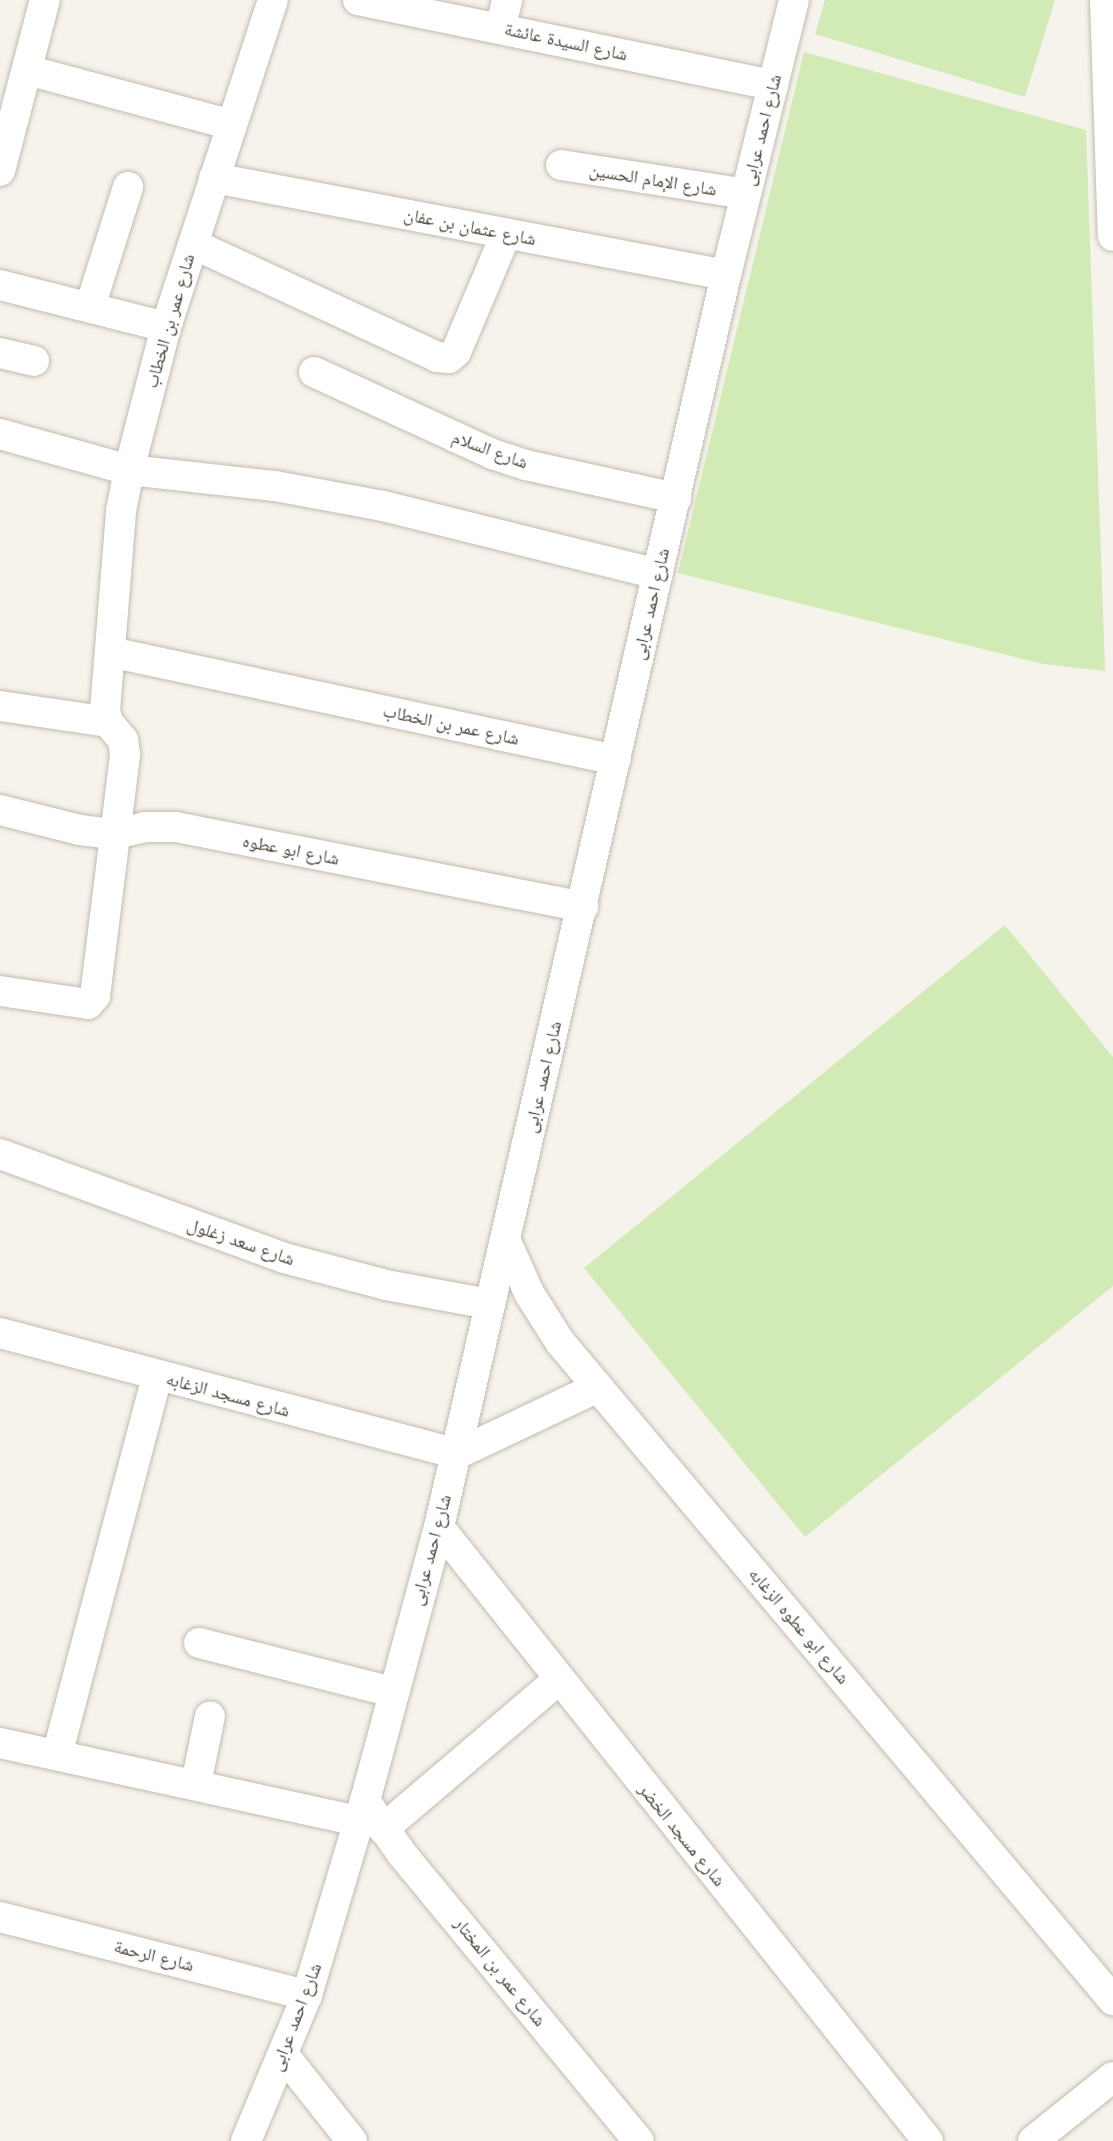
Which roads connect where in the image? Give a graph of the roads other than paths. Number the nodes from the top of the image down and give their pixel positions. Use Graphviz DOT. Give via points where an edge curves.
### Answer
graph roads {
  1 [pos="45,0"];
  2 [pos="273,0"];
  3 [pos="358,0"];
  4 [pos="507,0"];
  5 [pos="794,0"];
  6 [pos="1105,0"];
  7 [pos="391,3"];
  8 [pos="500,29"];
  9 [pos="27,70"];
  10 [pos="773,85"];
  11 [pos="232,125"];
  12 [pos="561,165"];
  13 [pos="0,171"];
  14 [pos="214,178"];
  15 [pos="128,187"];
  16 [pos="746,194"];
  17 [pos="506,234"];
  18 [pos="1113,236"];
  19 [pos="193,244"];
  20 [pos="726,275"];
  21 [pos="0,285"];
  22 [pos="90,308"];
  23 [pos="166,327"];
  24 [pos="0,353"];
  25 [pos="34,361"];
  26 [pos="314,372"];
  27 [pos="0,434"];
  28 [pos="129,470"];
  29 [pos="676,498"];
  30 [pos="658,574"];
  31 [pos="110,652"];
  32 [pos="0,706"];
  33 [pos="108,722"];
  34 [pos="616,760"];
  35 [pos="0,810"];
  36 [pos="115,834"];
  37 [pos="583,907"];
  38 [pos="0,991"];
  39 [pos="0,1154"];
  40 [pos="505,1239"];
  41 [pos="490,1304"];
  42 [pos="0,1333"];
  43 [pos="157,1376"];
  44 [pos="598,1387"];
  45 [pos="457,1454"];
  46 [pos="438,1527"];
  47 [pos="199,1643"];
  48 [pos="558,1680"];
  49 [pos="393,1692"];
  50 [pos="210,1716"];
  51 [pos="0,1743"];
  52 [pos="57,1755"];
  53 [pos="196,1784"];
  54 [pos="369,1817"];
  55 [pos="0,1917"];
  56 [pos="307,1995"];
  57 [pos="1113,2000"];
  58 [pos="283,2054"];
  59 [pos="1113,2077"];
  60 [pos="246,2141"];
  61 [pos="352,2141"];
  62 [pos="639,2141"];
  63 [pos="928,2141"];
  64 [pos="1033,2141"];
  1 -- 9 [label="street"];
  2 -- 11 [label="street, شارع عمر بن الخطاب"];
  3 -- 7 [label="street, شارع السيدة عائشة"];
  4 -- 8 [label="street"];
  5 -- 10 [label="street, شارع احمد عرابى"];
  6 -- 18 [label="street"];
  7 -- 8 [label="street, شارع السيدة عائشة"];
  8 -- 10 [label="street, شارع السيدة عائشة"];
  9 -- 11 [label="street"];
  9 -- 13 [label="street"];
  10 -- 16 [label="street, شارع احمد عرابى"];
  11 -- 14 [label="street, شارع عمر بن الخطاب"];
  12 -- 16 [label="street, شارع الإمام الحسين"];
  14 -- 17 [label="street, شارع عثمان بن عفان"];
  14 -- 19 [label="street, شارع عمر بن الخطاب"];
  15 -- 22 [label="street"];
  16 -- 20 [label="street, شارع احمد عرابى"];
  17 -- 19 [label="street" via="456,352 449,358 437,357"];
  17 -- 20 [label="street, شارع عثمان بن عفان"];
  19 -- 23 [label="street, شارع عمر بن الخطاب"];
  20 -- 29 [label="street, شارع احمد عرابى"];
  21 -- 22 [label="street"];
  22 -- 23 [label="street"];
  23 -- 28 [label="street, شارع عمر بن الخطاب"];
  24 -- 25 [label="street"];
  26 -- 29 [label="street, شارع السلام" via="492,454"];
  27 -- 28 [label="street"];
  28 -- 30 [label="street" via="340,497"];
  28 -- 31 [label="street, شارع عمر بن الخطاب" via="121,510"];
  29 -- 30 [label="street, شارع احمد عرابى"];
  30 -- 34 [label="street, شارع احمد عرابى"];
  31 -- 33 [label="street, شارع عمر بن الخطاب" via="105,711"];
  31 -- 34 [label="street, شارع عمر بن الخطاب"];
  32 -- 33 [label="street"];
  33 -- 36 [label="street" via="125,747"];
  34 -- 37 [label="street, شارع احمد عرابى"];
  35 -- 36 [label="street, شارع ابو عطوه" via="80,830"];
  36 -- 37 [label="street, شارع ابو عطوه" via="145,827 176,827"];
  36 -- 38 [label="street" via="94,1000 88,1004"];
  37 -- 40 [label="street, شارع احمد عرابى"];
  39 -- 41 [label="street, شارع سعد زغلول" via="294,1261 386,1286"];
  40 -- 41 [label="street, شارع احمد عرابى"];
  40 -- 44 [label="street, شارع ابو عطوه الزغابه" via="529,1293"];
  41 -- 45 [label="street, شارع احمد عرابى"];
  42 -- 43 [label="street, شارع مسجد الزغابه"];
  43 -- 45 [label="street, شارع مسجد الزغابه"];
  43 -- 52 [label="street"];
  44 -- 45 [label="street"];
  44 -- 57 [label="street, شارع ابو عطوه الزغابه"];
  45 -- 46 [label="street, شارع احمد عرابى"];
  46 -- 48 [label="street, شارع مسجد الخضر"];
  46 -- 49 [label="street, شارع احمد عرابى"];
  47 -- 49 [label="street"];
  48 -- 54 [label="street"];
  48 -- 63 [label="street, شارع مسجد الخضر"];
  49 -- 54 [label="street, شارع احمد عرابى"];
  50 -- 53 [label="street"];
  51 -- 52 [label="street"];
  52 -- 53 [label="street"];
  53 -- 54 [label="street"];
  54 -- 56 [label="street, شارع احمد عرابى"];
  54 -- 62 [label="street, شارع عمر بن المختار"];
  55 -- 56 [label="street, شارع الرحمة"];
  56 -- 58 [label="street, شارع احمد عرابى"];
  58 -- 60 [label="street, شارع احمد عرابى"];
  58 -- 61 [label="street"];
  59 -- 64 [label="street"];
}
